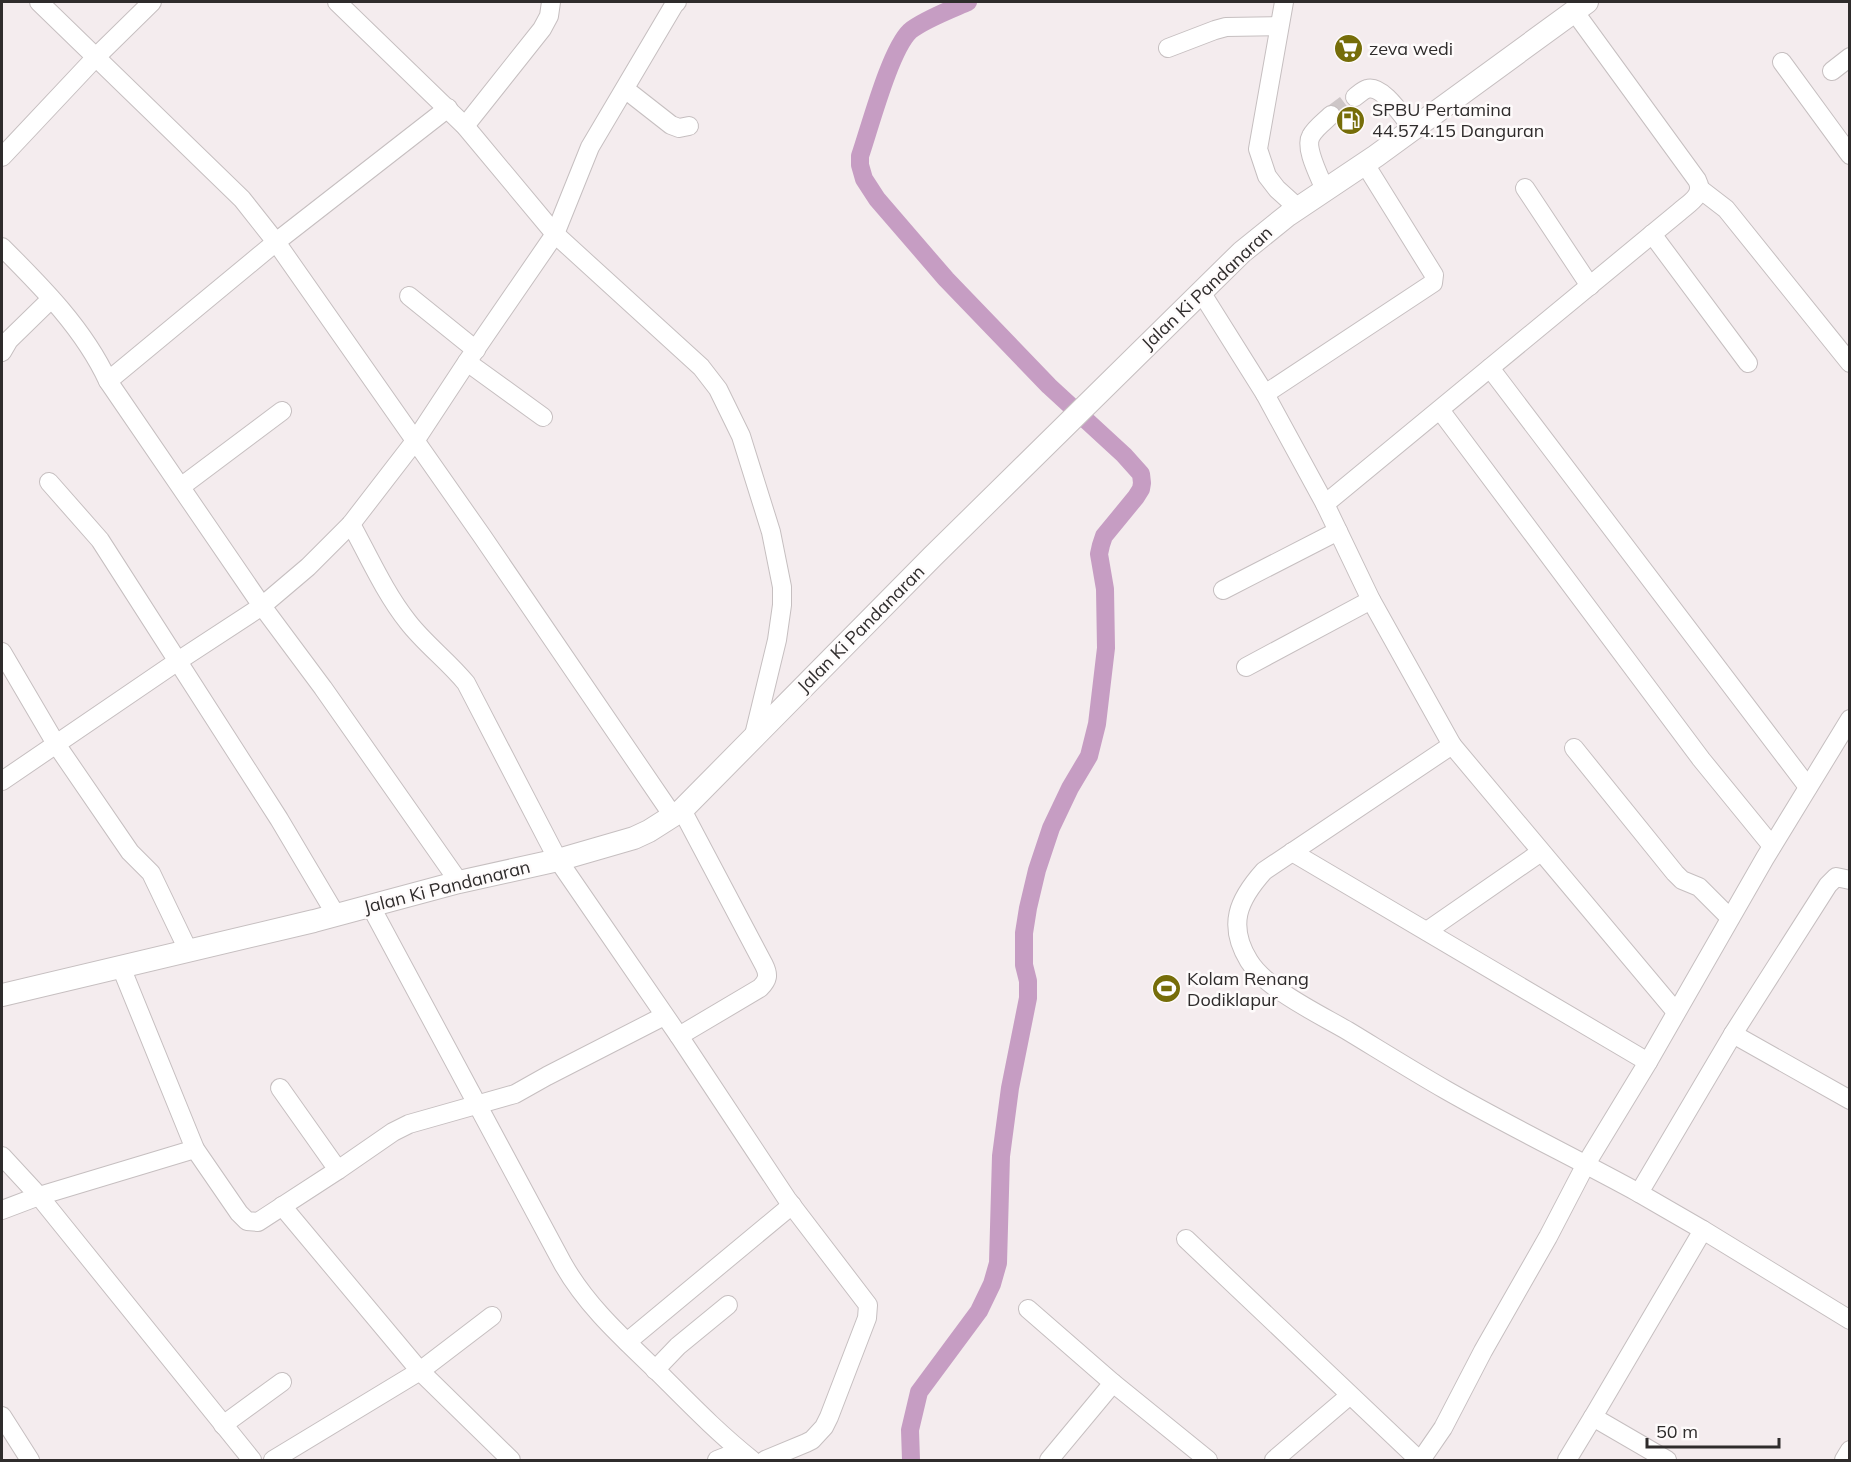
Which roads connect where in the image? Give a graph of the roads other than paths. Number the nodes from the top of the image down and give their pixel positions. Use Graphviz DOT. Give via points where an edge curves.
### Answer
graph roads {
  1 [pos="39,2"];
  2 [pos="152,2"];
  3 [pos="337,2"];
  4 [pos="550,2"];
  5 [pos="677,2"];
  6 [pos="1284,2"];
  7 [pos="1580,6"];
  8 [pos="1279,26"];
  9 [pos="1168,48"];
  10 [pos="96,57"];
  11 [pos="1850,57"];
  12 [pos="1782,63"];
  13 [pos="1832,71"];
  14 [pos="625,89"];
  15 [pos="1355,97"];
  16 [pos="447,108"];
  17 [pos="1331,116"];
  18 [pos="465,126"];
  19 [pos="690,126"];
  20 [pos="1413,129"];
  21 [pos="1850,155"];
  22 [pos="2,158"];
  23 [pos="1365,164"];
  24 [pos="1525,188"];
  25 [pos="1700,189"];
  26 [pos="1325,190"];
  27 [pos="1298,208"];
  28 [pos="555,234"];
  29 [pos="1652,234"];
  30 [pos="276,242"];
  31 [pos="2,247"];
  32 [pos="1590,286"];
  33 [pos="1201,292"];
  34 [pos="409,296"];
  35 [pos="51,299"];
  36 [pos="2,352"];
  37 [pos="472,356"];
  38 [pos="1748,363"];
  39 [pos="1850,363"];
  40 [pos="1490,368"];
  41 [pos="108,381"];
  42 [pos="1265,394"];
  43 [pos="1440,410"];
  44 [pos="282,411"];
  45 [pos="543,417"];
  46 [pos="415,441"];
  47 [pos="49,482"];
  48 [pos="182,486"];
  49 [pos="1325,504"];
  50 [pos="351,524"];
  51 [pos="1338,531"];
  52 [pos="1222,590"];
  53 [pos="1371,600"];
  54 [pos="262,606"];
  55 [pos="2,652"];
  56 [pos="178,661"];
  57 [pos="1246,667"];
  58 [pos="1850,719"];
  59 [pos="754,735"];
  60 [pos="56,744"];
  61 [pos="1452,745"];
  62 [pos="1574,748"];
  63 [pos="2,781"];
  64 [pos="1808,787"];
  65 [pos="677,813"];
  66 [pos="1772,846"];
  67 [pos="1292,852"];
  68 [pos="1541,852"];
  69 [pos="558,860"];
  70 [pos="1850,880"];
  71 [pos="459,882"];
  72 [pos="370,905"];
  73 [pos="336,915"];
  74 [pos="1730,918"];
  75 [pos="1427,931"];
  76 [pos="188,950"];
  77 [pos="121,967"];
  78 [pos="2,995"];
  79 [pos="1676,1012"];
  80 [pos="664,1016"];
  81 [pos="1733,1034"];
  82 [pos="679,1036"];
  83 [pos="1648,1062"];
  84 [pos="280,1088"];
  85 [pos="1850,1100"];
  86 [pos="479,1106"];
  87 [pos="195,1149"];
  88 [pos="2,1156"];
  89 [pos="1586,1164"];
  90 [pos="338,1170"];
  91 [pos="1639,1192"];
  92 [pos="39,1196"];
  93 [pos="792,1205"];
  94 [pos="282,1206"];
  95 [pos="2,1210"];
  96 [pos="1703,1230"];
  97 [pos="1185,1239"];
  98 [pos="728,1305"];
  99 [pos="1028,1310"];
  100 [pos="492,1316"];
  101 [pos="1850,1320"];
  102 [pos="627,1342"];
  103 [pos="655,1370"];
  104 [pos="420,1371"];
  105 [pos="282,1382"];
  106 [pos="1113,1383"];
  107 [pos="1349,1396"];
  108 [pos="2,1416"];
  109 [pos="1593,1417"];
  110 [pos="223,1425"];
  111 [pos="1850,1450"];
  112 [pos="742,1453"];
  113 [pos="30,1461"];
  114 [pos="252,1461"];
  115 [pos="273,1461"];
  116 [pos="511,1461"];
  117 [pos="717,1461"];
  118 [pos="765,1461"];
  119 [pos="1049,1461"];
  120 [pos="1208,1461"];
  121 [pos="1274,1461"];
  122 [pos="1420,1461"];
  123 [pos="1567,1461"];
  124 [pos="1667,1461"];
  125 [pos="1844,1461"];
  1 -- 10 [label="street"];
  2 -- 10 [label="street"];
  3 -- 16 [label="street"];
  4 -- 18 [label="street" via="549,16 542,29"];
  5 -- 14 [label="street"];
  6 -- 8 [label="street"];
  7 -- 20 [label="main road, Jalan Ki Pandanaran"];
  7 -- 25 [label="street"];
  8 -- 9 [label="street" via="1226,27"];
  8 -- 27 [label="street" via="1258,149 1271,182"];
  10 -- 22 [label="street"];
  10 -- 30 [label="street" via="242,199"];
  11 -- 13 [label="street"];
  12 -- 21 [label="street"];
  14 -- 19 [label="street" via="671,125"];
  14 -- 28 [label="street" via="590,147"];
  15 -- 20 [label="street" via="1368,88 1383,92"];
  16 -- 18 [label="street"];
  16 -- 30 [label="street"];
  17 -- 26 [label="street" via="1311,134 1309,142"];
  18 -- 28 [label="street"];
  20 -- 23 [label="main road, Jalan Ki Pandanaran"];
  23 -- 26 [label="main road, Jalan Ki Pandanaran"];
  23 -- 42 [label="street" via="1434,275 1433,283"];
  24 -- 32 [label="street"];
  25 -- 29 [label="street"];
  25 -- 39 [label="street" via="1726,209"];
  26 -- 27 [label="main road, Jalan Ki Pandanaran"];
  27 -- 33 [label="main road, Jalan Ki Pandanaran" via="1242,252"];
  28 -- 37 [label="street"];
  28 -- 59 [label="street" via="706,372 741,436 771,532 783,596 777,640"];
  29 -- 32 [label="street"];
  29 -- 38 [label="street"];
  30 -- 41 [label="street"];
  30 -- 46 [label="street"];
  31 -- 35 [label="street"];
  32 -- 40 [label="street"];
  33 -- 42 [label="street"];
  33 -- 59 [label="main road, Jalan Ki Pandanaran"];
  34 -- 37 [label="street"];
  35 -- 36 [label="street" via="9,340"];
  35 -- 41 [label="street" via="89,345"];
  37 -- 45 [label="street"];
  37 -- 46 [label="street"];
  40 -- 43 [label="street"];
  40 -- 64 [label="street"];
  41 -- 48 [label="street"];
  42 -- 49 [label="street"];
  43 -- 49 [label="street"];
  43 -- 66 [label="street" via="1701,759"];
  44 -- 48 [label="street"];
  46 -- 50 [label="street"];
  46 -- 65 [label="street"];
  47 -- 56 [label="street" via="100,540"];
  48 -- 54 [label="street"];
  49 -- 51 [label="street"];
  50 -- 54 [label="street"];
  50 -- 69 [label="street" via="394,603 422,639 466,683"];
  51 -- 52 [label="street"];
  51 -- 53 [label="street"];
  53 -- 57 [label="street"];
  53 -- 61 [label="street"];
  54 -- 56 [label="street"];
  54 -- 71 [label="street"];
  55 -- 60 [label="street"];
  56 -- 60 [label="street"];
  56 -- 73 [label="street"];
  58 -- 64 [label="street"];
  59 -- 65 [label="main road, Jalan Ki Pandanaran"];
  60 -- 63 [label="street"];
  60 -- 76 [label="street" via="130,852 152,873"];
  61 -- 67 [label="street"];
  61 -- 68 [label="street"];
  62 -- 74 [label="street" via="1675,873 1699,887"];
  64 -- 66 [label="street"];
  65 -- 69 [label="main road, Jalan Ki Pandanaran" via="634,838"];
  65 -- 82 [label="street" via="765,965 768,977 760,988"];
  66 -- 74 [label="street"];
  67 -- 75 [label="street"];
  67 -- 89 [label="street" via="1264,871 1247,891 1238,911 1238,936 1254,968 1286,995 1447,1090"];
  68 -- 75 [label="street"];
  68 -- 79 [label="street"];
  69 -- 71 [label="main road, Jalan Ki Pandanaran"];
  69 -- 80 [label="street"];
  70 -- 81 [label="street" via="1838,877 1831,881"];
  71 -- 72 [label="main road, Jalan Ki Pandanaran"];
  72 -- 73 [label="main road, Jalan Ki Pandanaran"];
  72 -- 86 [label="street"];
  73 -- 76 [label="main road, Jalan Ki Pandanaran"];
  74 -- 79 [label="street"];
  75 -- 83 [label="street"];
  76 -- 77 [label="main road, Jalan Ki Pandanaran"];
  77 -- 78 [label="main road, Jalan Ki Pandanaran"];
  77 -- 87 [label="street"];
  79 -- 83 [label="street"];
  80 -- 82 [label="street"];
  80 -- 86 [label="street" via="515,1094"];
  81 -- 85 [label="street"];
  81 -- 91 [label="street"];
  82 -- 93 [label="street"];
  83 -- 89 [label="street"];
  84 -- 90 [label="street"];
  86 -- 90 [label="street" via="409,1124"];
  86 -- 102 [label="street" via="571,1277 602,1318"];
  87 -- 92 [label="street"];
  87 -- 94 [label="street" via="247,1221 258,1222"];
  88 -- 92 [label="street"];
  89 -- 91 [label="street"];
  89 -- 122 [label="street" via="1443,1428"];
  90 -- 94 [label="street"];
  91 -- 96 [label="street"];
  92 -- 95 [label="street"];
  92 -- 110 [label="street"];
  93 -- 102 [label="street"];
  93 -- 118 [label="street" via="868,1309 824,1427 812,1440"];
  94 -- 104 [label="street"];
  96 -- 101 [label="street"];
  96 -- 109 [label="street"];
  97 -- 107 [label="street"];
  98 -- 103 [label="street"];
  99 -- 106 [label="street"];
  100 -- 104 [label="street"];
  102 -- 103 [label="street"];
  103 -- 112 [label="street"];
  104 -- 115 [label="street"];
  104 -- 116 [label="street"];
  105 -- 110 [label="street"];
  106 -- 119 [label="street"];
  106 -- 120 [label="street"];
  107 -- 121 [label="street"];
  107 -- 122 [label="street"];
  108 -- 113 [label="street"];
  109 -- 123 [label="street"];
  109 -- 124 [label="street"];
  110 -- 114 [label="street"];
  111 -- 125 [label="street"];
  112 -- 117 [label="street"];
}
